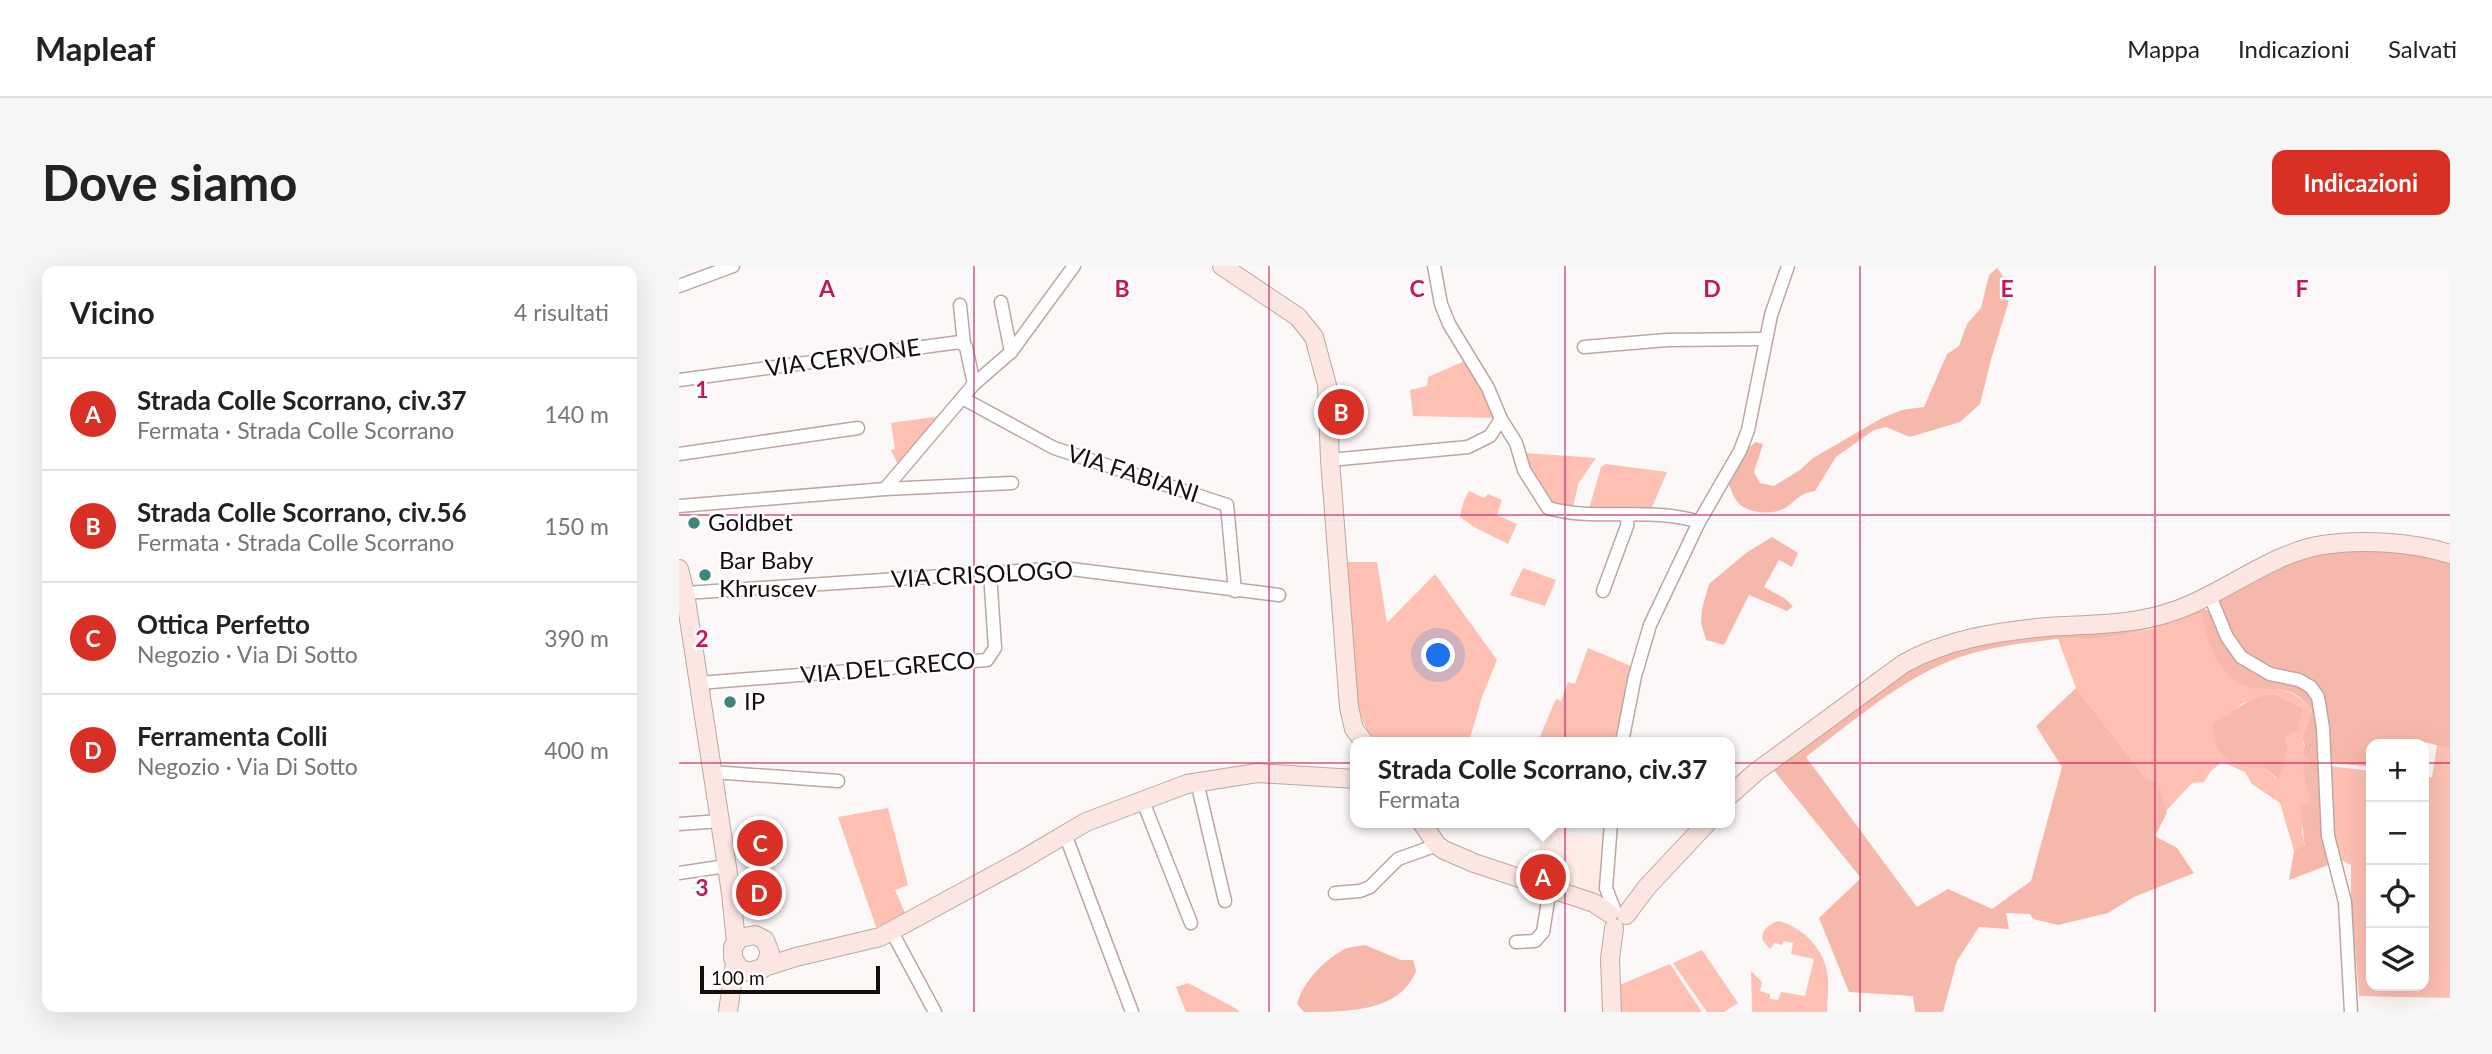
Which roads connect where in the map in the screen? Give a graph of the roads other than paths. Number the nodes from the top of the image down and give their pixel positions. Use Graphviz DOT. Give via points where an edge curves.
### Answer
graph roads {
  1 [pos="733,266"];
  2 [pos="1075,266"];
  3 [pos="1222,266"];
  4 [pos="1434,266"];
  5 [pos="1788,266"];
  6 [pos="679,286"];
  7 [pos="1001,302"];
  8 [pos="960,305"];
  9 [pos="1766,340"];
  10 [pos="964,344"];
  11 [pos="1584,347"];
  12 [pos="1011,352"];
  13 [pos="679,380"];
  14 [pos="974,384"];
  15 [pos="964,399"];
  16 [pos="1501,419"];
  17 [pos="858,428"];
  18 [pos="679,454"];
  19 [pos="1330,460"];
  20 [pos="1012,483"];
  21 [pos="885,489"];
  22 [pos="679,506"];
  23 [pos="1629,515"];
  24 [pos="1699,523"];
  25 [pos="2450,554"];
  26 [pos="679,569"];
  27 [pos="990,573"];
  28 [pos="1235,591"];
  29 [pos="1603,591"];
  30 [pos="685,593"];
  31 [pos="1279,595"];
  32 [pos="2210,596"];
  33 [pos="686,642"];
  34 [pos="699,683"];
  35 [pos="1360,737"];
  36 [pos="1623,737"];
  37 [pos="712,772"];
  38 [pos="1350,779"];
  39 [pos="838,780"];
  40 [pos="1196,782"];
  41 [pos="1735,791"];
  42 [pos="1142,799"];
  43 [pos="720,821"];
  44 [pos="679,824"];
  45 [pos="1425,828"];
  46 [pos="1611,828"];
  47 [pos="1702,828"];
  48 [pos="1065,834"];
  49 [pos="1437,845"];
  50 [pos="726,866"];
  51 [pos="679,873"];
  52 [pos="1551,888"];
  53 [pos="731,893"];
  54 [pos="1335,893"];
  55 [pos="1225,901"];
  56 [pos="1620,912"];
  57 [pos="1191,923"];
  58 [pos="892,932"];
  59 [pos="762,940"];
  60 [pos="736,942"];
  61 [pos="1516,942"];
  62 [pos="796,957"];
  63 [pos="735,963"];
  64 [pos="759,970"];
  65 [pos="728,1009"];
  66 [pos="935,1012"];
  67 [pos="1132,1012"];
  68 [pos="1612,1012"];
  69 [pos="2351,1012"];
  1 -- 6 [label="street"];
  2 -- 12 [label="street"];
  3 -- 19 [label="street" via="1288,308 1314,337 1327,385"];
  4 -- 16 [label="street" via="1449,324"];
  5 -- 9 [label="street"];
  7 -- 12 [label="street"];
  8 -- 10 [label="street"];
  9 -- 11 [label="street"];
  9 -- 24 [label="street" via="1748,430"];
  10 -- 13 [label="street, VIA CERVONE"];
  10 -- 14 [label="street"];
  12 -- 14 [label="street"];
  14 -- 15 [label="street"];
  15 -- 21 [label="street"];
  15 -- 28 [label="street, VIA FABIANI" via="1054,448 1227,505"];
  16 -- 19 [label="street" via="1490,436 1468,447"];
  16 -- 23 [label="street" via="1548,508"];
  17 -- 18 [label="street"];
  19 -- 35 [label="street" via="1349,707"];
  20 -- 21 [label="street"];
  21 -- 22 [label="street"];
  23 -- 24 [label="street" via="1678,515"];
  23 -- 29 [label="street"];
  24 -- 36 [label="street" via="1650,625"];
  25 -- 32 [label="street" via="2419,545 2324,545 2284,558"];
  26 -- 30 [label="street"];
  27 -- 28 [label="street, VIA CRISOLOGO" via="1063,568"];
  27 -- 30 [label="street, VIA CRISOLOGO"];
  27 -- 34 [label="street, VIA DEL GRECO" via="995,648 987,660"];
  28 -- 31 [label="street, VIA CRISOLOGO"];
  30 -- 33 [label="street"];
  32 -- 41 [label="street" via="2126,623 1963,638 1922,653"];
  32 -- 69 [label="street" via="2241,657 2270,674 2299,680 2318,697 2328,836 2345,902"];
  33 -- 34 [label="street"];
  34 -- 37 [label="street"];
  37 -- 39 [label="street"];
  37 -- 43 [label="street"];
  38 -- 40 [label="street" via="1257,772"];
  40 -- 42 [label="street"];
  40 -- 55 [label="street"];
  42 -- 48 [label="street"];
  42 -- 57 [label="street"];
  43 -- 44 [label="street"];
  43 -- 50 [label="street"];
  45 -- 49 [label="street"];
  46 -- 56 [label="street" via="1606,888"];
  47 -- 56 [label="street"];
  48 -- 58 [label="street"];
  48 -- 67 [label="street"];
  49 -- 52 [label="street" via="1474,863"];
  49 -- 54 [label="street" via="1398,859 1370,887"];
  50 -- 51 [label="street"];
  50 -- 53 [label="street"];
  52 -- 56 [label="street"];
  52 -- 61 [label="street" via="1543,932 1535,941"];
  53 -- 59 [label="street"];
  53 -- 60 [label="street"];
  56 -- 68 [label="street" via="1610,959"];
  58 -- 62 [label="street"];
  58 -- 66 [label="street"];
  59 -- 60 [label="street" via="744,935"];
  59 -- 62 [label="street"];
  59 -- 64 [label="street" via="770,957"];
  60 -- 63 [label="street" via="732,952"];
  62 -- 64 [label="street"];
  63 -- 64 [label="street" via="743,971"];
  63 -- 65 [label="street"];
  64 -- 65 [label="street"];
}
